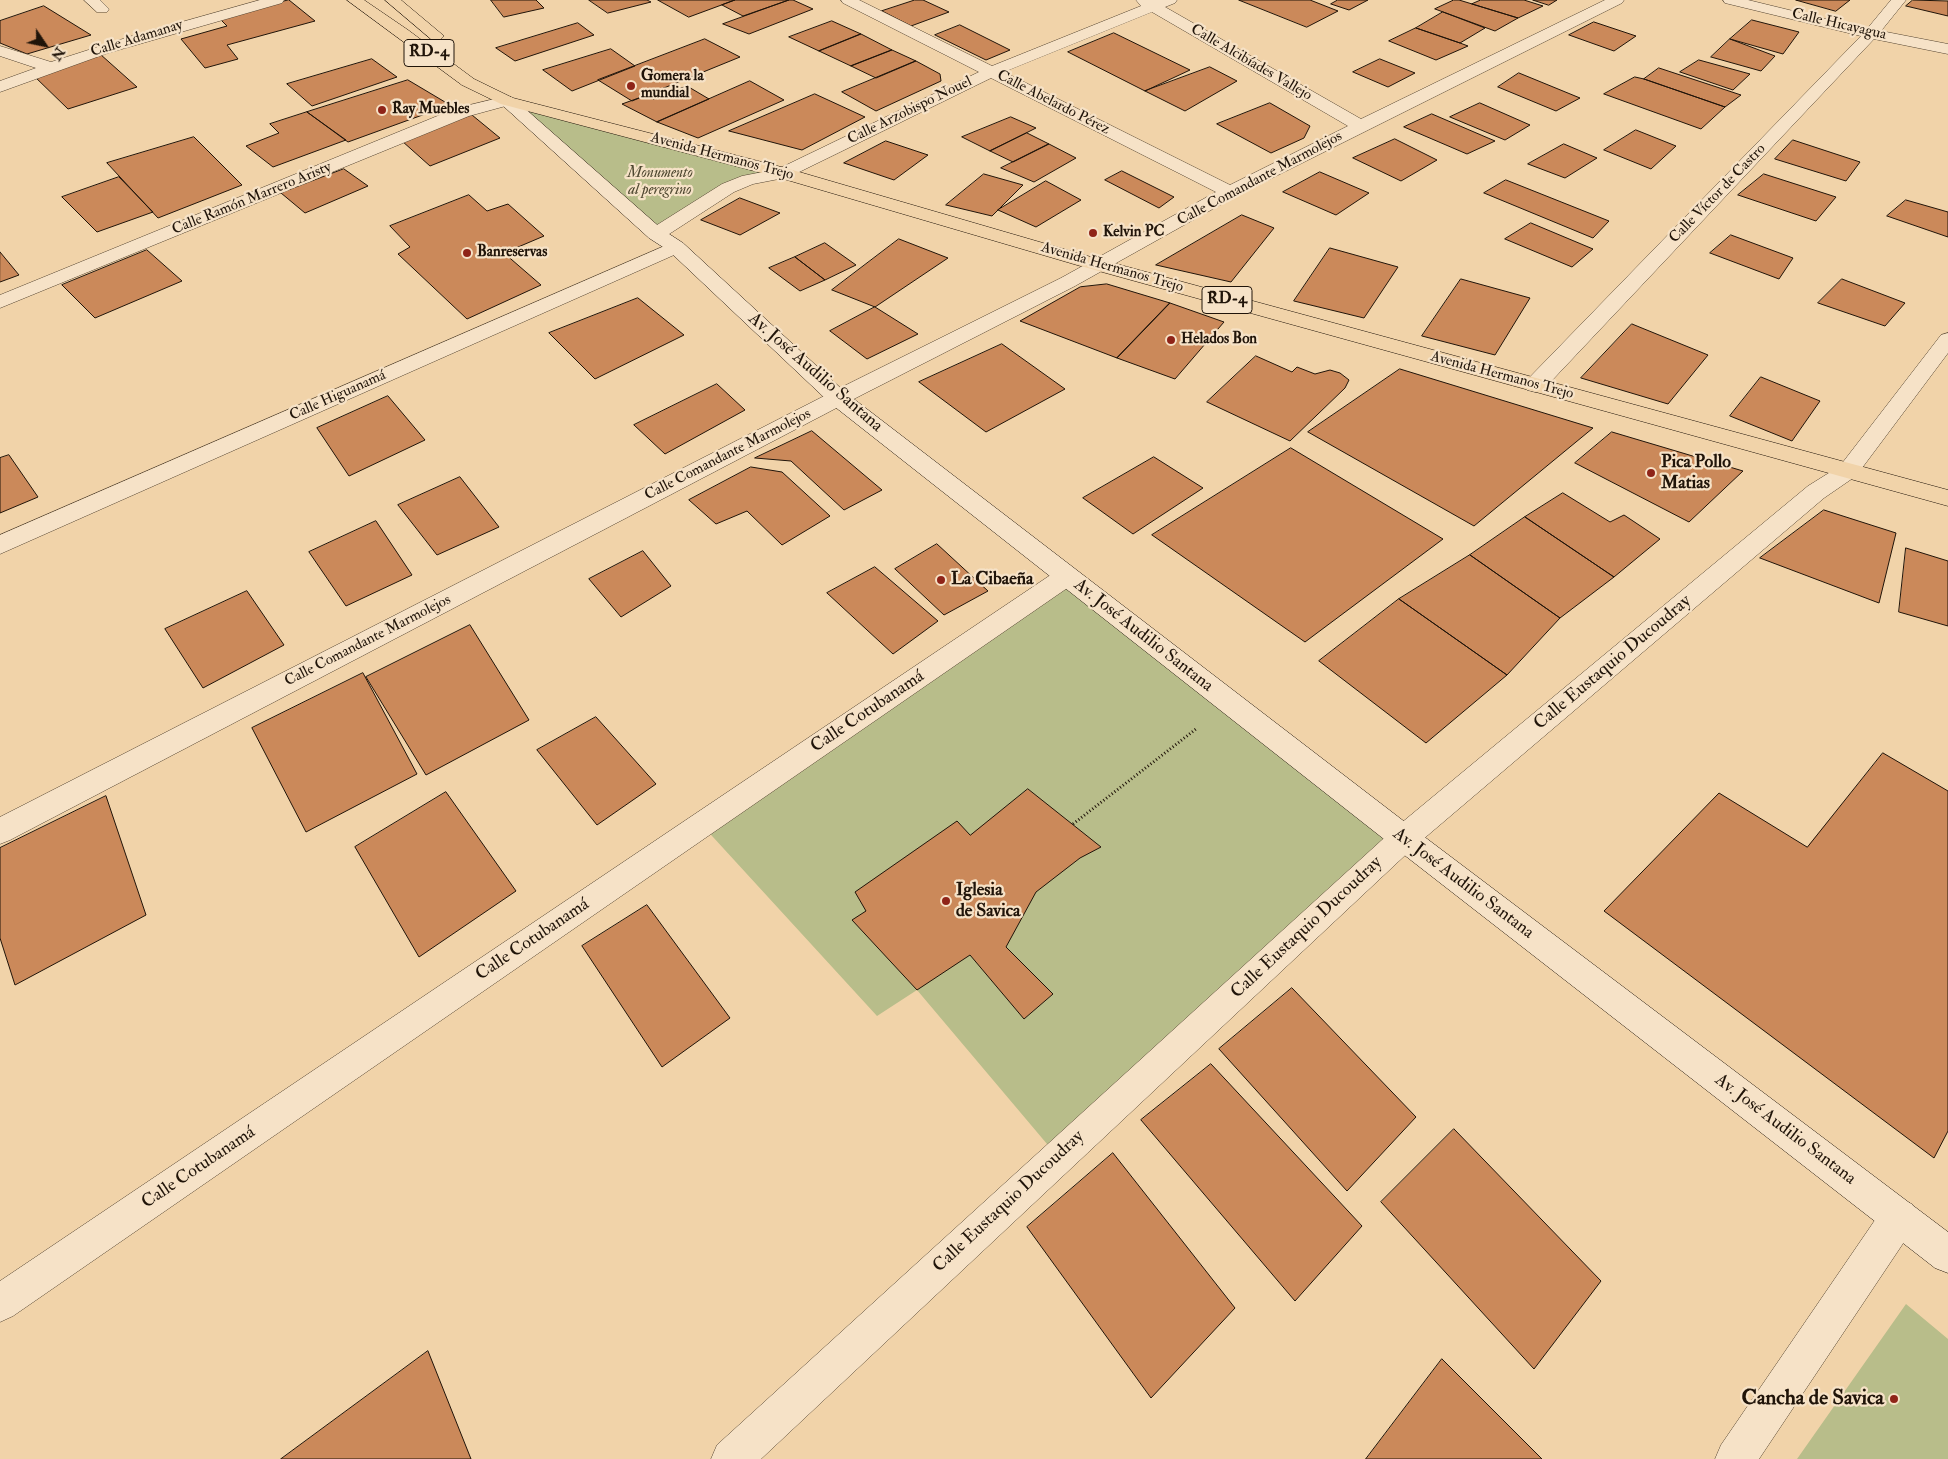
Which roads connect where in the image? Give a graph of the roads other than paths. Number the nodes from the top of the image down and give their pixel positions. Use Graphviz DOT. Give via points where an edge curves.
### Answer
graph roads {
  1 [pos="277,0"];
  2 [pos="354,0"];
  3 [pos="392,0"];
  4 [pos="848,0"];
  5 [pos="1170,0"];
  6 [pos="1617,0"];
  7 [pos="1730,0"];
  8 [pos="1899,0"];
  9 [pos="1147,3"];
  10 [pos="1871,34"];
  11 [pos="451,48"];
  12 [pos="1948,49"];
  13 [pos="0,51"];
  14 [pos="50,67"];
  15 [pos="481,72"];
  16 [pos="992,72"];
  17 [pos="0,87"];
  18 [pos="507,101"];
  19 [pos="1361,126"];
  20 [pos="783,173"];
  21 [pos="1230,192"];
  22 [pos="666,241"];
  23 [pos="1100,265"];
  24 [pos="0,302"];
  25 [pos="1948,339"];
  26 [pos="1535,385"];
  27 [pos="838,398"];
  28 [pos="1848,471"];
  29 [pos="1948,498"];
  30 [pos="0,545"];
  31 [pos="1066,576"];
  32 [pos="0,831"];
  33 [pos="1404,838"];
  34 [pos="1900,1218"];
  35 [pos="1948,1255"];
  36 [pos="0,1303"];
  37 [pos="731,1459"];
  38 [pos="1735,1459"];
  1 -- 14 [label="street, Calle Adamanay" via="145,35"];
  2 -- 18 [label="main road, Av. José Audilio Santana / RD-4" via="468,82"];
  3 -- 11 [label="main road, RD-4"];
  4 -- 16 [label="street, Calle Abelardo Pérez"];
  5 -- 9 [label="street, Calle Arzobispo Nouel"];
  6 -- 19 [label="street, Calle Comandante Marmolejos"];
  7 -- 10 [label="street, Calle Hicayagua"];
  8 -- 10 [label="street, Calle Víctor de Castro"];
  9 -- 16 [label="street, Calle Arzobispo Nouel"];
  9 -- 19 [label="street, Calle Alcibíades Vallejo"];
  10 -- 12 [label="street, Calle Hicayagua"];
  10 -- 26 [label="street, Calle Víctor de Castro"];
  13 -- 14 [label="street"];
  14 -- 17 [label="street, Calle Adamanay"];
  15 -- 18 [label="main road"];
  16 -- 20 [label="street, Calle Arzobispo Nouel"];
  16 -- 21 [label="street, Calle Abelardo Pérez"];
  18 -- 20 [label="main road, Avenida Hermanos Trejo / RD-4"];
  18 -- 22 [label="street, Av. José Audilio Santana"];
  18 -- 24 [label="street, Calle Ramón Marrero Aristy" via="464,112"];
  19 -- 21 [label="street, Calle Comandante Marmolejos"];
  20 -- 22 [label="street, Calle Arzobispo Nouel" via="728,188"];
  20 -- 23 [label="main road, Avenida Hermanos Trejo / RD-4"];
  21 -- 23 [label="street, Calle Comandante Marmolejos"];
  22 -- 27 [label="street, Av. José Audilio Santana"];
  22 -- 30 [label="street, Calle Higuanamá"];
  23 -- 26 [label="main road, Avenida Hermanos Trejo / RD-4"];
  23 -- 27 [label="street, Calle Comandante Marmolejos"];
  25 -- 28 [label="street, Calle Eustaquio Ducoudray"];
  26 -- 28 [label="main road, Avenida Hermanos Trejo / RD-4"];
  27 -- 31 [label="street, Av. José Audilio Santana"];
  27 -- 32 [label="street, Calle Comandante Marmolejos"];
  28 -- 29 [label="main road, Avenida Hermanos Trejo / RD-4"];
  28 -- 33 [label="street, Calle Eustaquio Ducoudray" via="1816,492"];
  31 -- 33 [label="street, Av. José Audilio Santana"];
  31 -- 36 [label="street, Calle Cotubanamá"];
  33 -- 34 [label="street, Av. José Audilio Santana"];
  33 -- 37 [label="street, Calle Eustaquio Ducoudray"];
  34 -- 35 [label="street, Av. José Audilio Santana"];
  34 -- 38 [label="street"];
}
